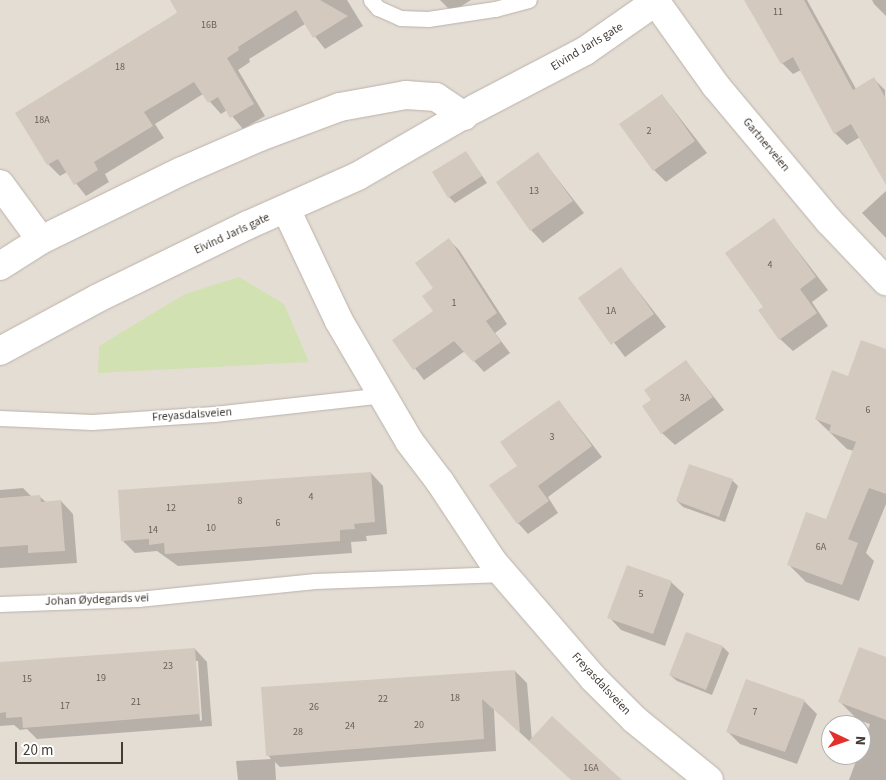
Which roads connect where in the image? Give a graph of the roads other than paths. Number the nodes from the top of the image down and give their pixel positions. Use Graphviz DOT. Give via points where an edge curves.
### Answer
graph roads {
  1 [pos="371,0"];
  2 [pos="529,0"];
  3 [pos="656,1"];
  4 [pos="464,116"];
  5 [pos="0,184"];
  6 [pos="286,210"];
  7 [pos="41,240"];
  8 [pos="0,266"];
  9 [pos="886,281"];
  10 [pos="0,351"];
  11 [pos="384,395"];
  12 [pos="0,418"];
  13 [pos="505,574"];
  14 [pos="0,604"];
  15 [pos="710,780"];
  1 -- 2 [label="lane" via="378,8 400,18 428,19 495,9"];
  3 -- 4 [label="street, Eivind Jarls gate" via="585,51"];
  3 -- 9 [label="street, Gartnerveien" via="722,93 829,221"];
  4 -- 6 [label="street, Eivind Jarls gate" via="358,176"];
  4 -- 7 [label="street" via="436,96 406,95 340,107 242,144"];
  5 -- 7 [label="street"];
  6 -- 10 [label="street, Eivind Jarls gate" via="98,298"];
  6 -- 11 [label="street, Freyasdalsveien" via="339,321"];
  7 -- 8 [label="street"];
  11 -- 12 [label="lane, Freyasdalsveien" via="214,414 92,422"];
  11 -- 13 [label="street, Freyasdalsveien" via="409,441 493,562"];
  13 -- 14 [label="lane, Johan Øydegards vei" via="315,581 193,594"];
  13 -- 15 [label="street, Freyasdalsveien" via="593,678 635,720"];
}
